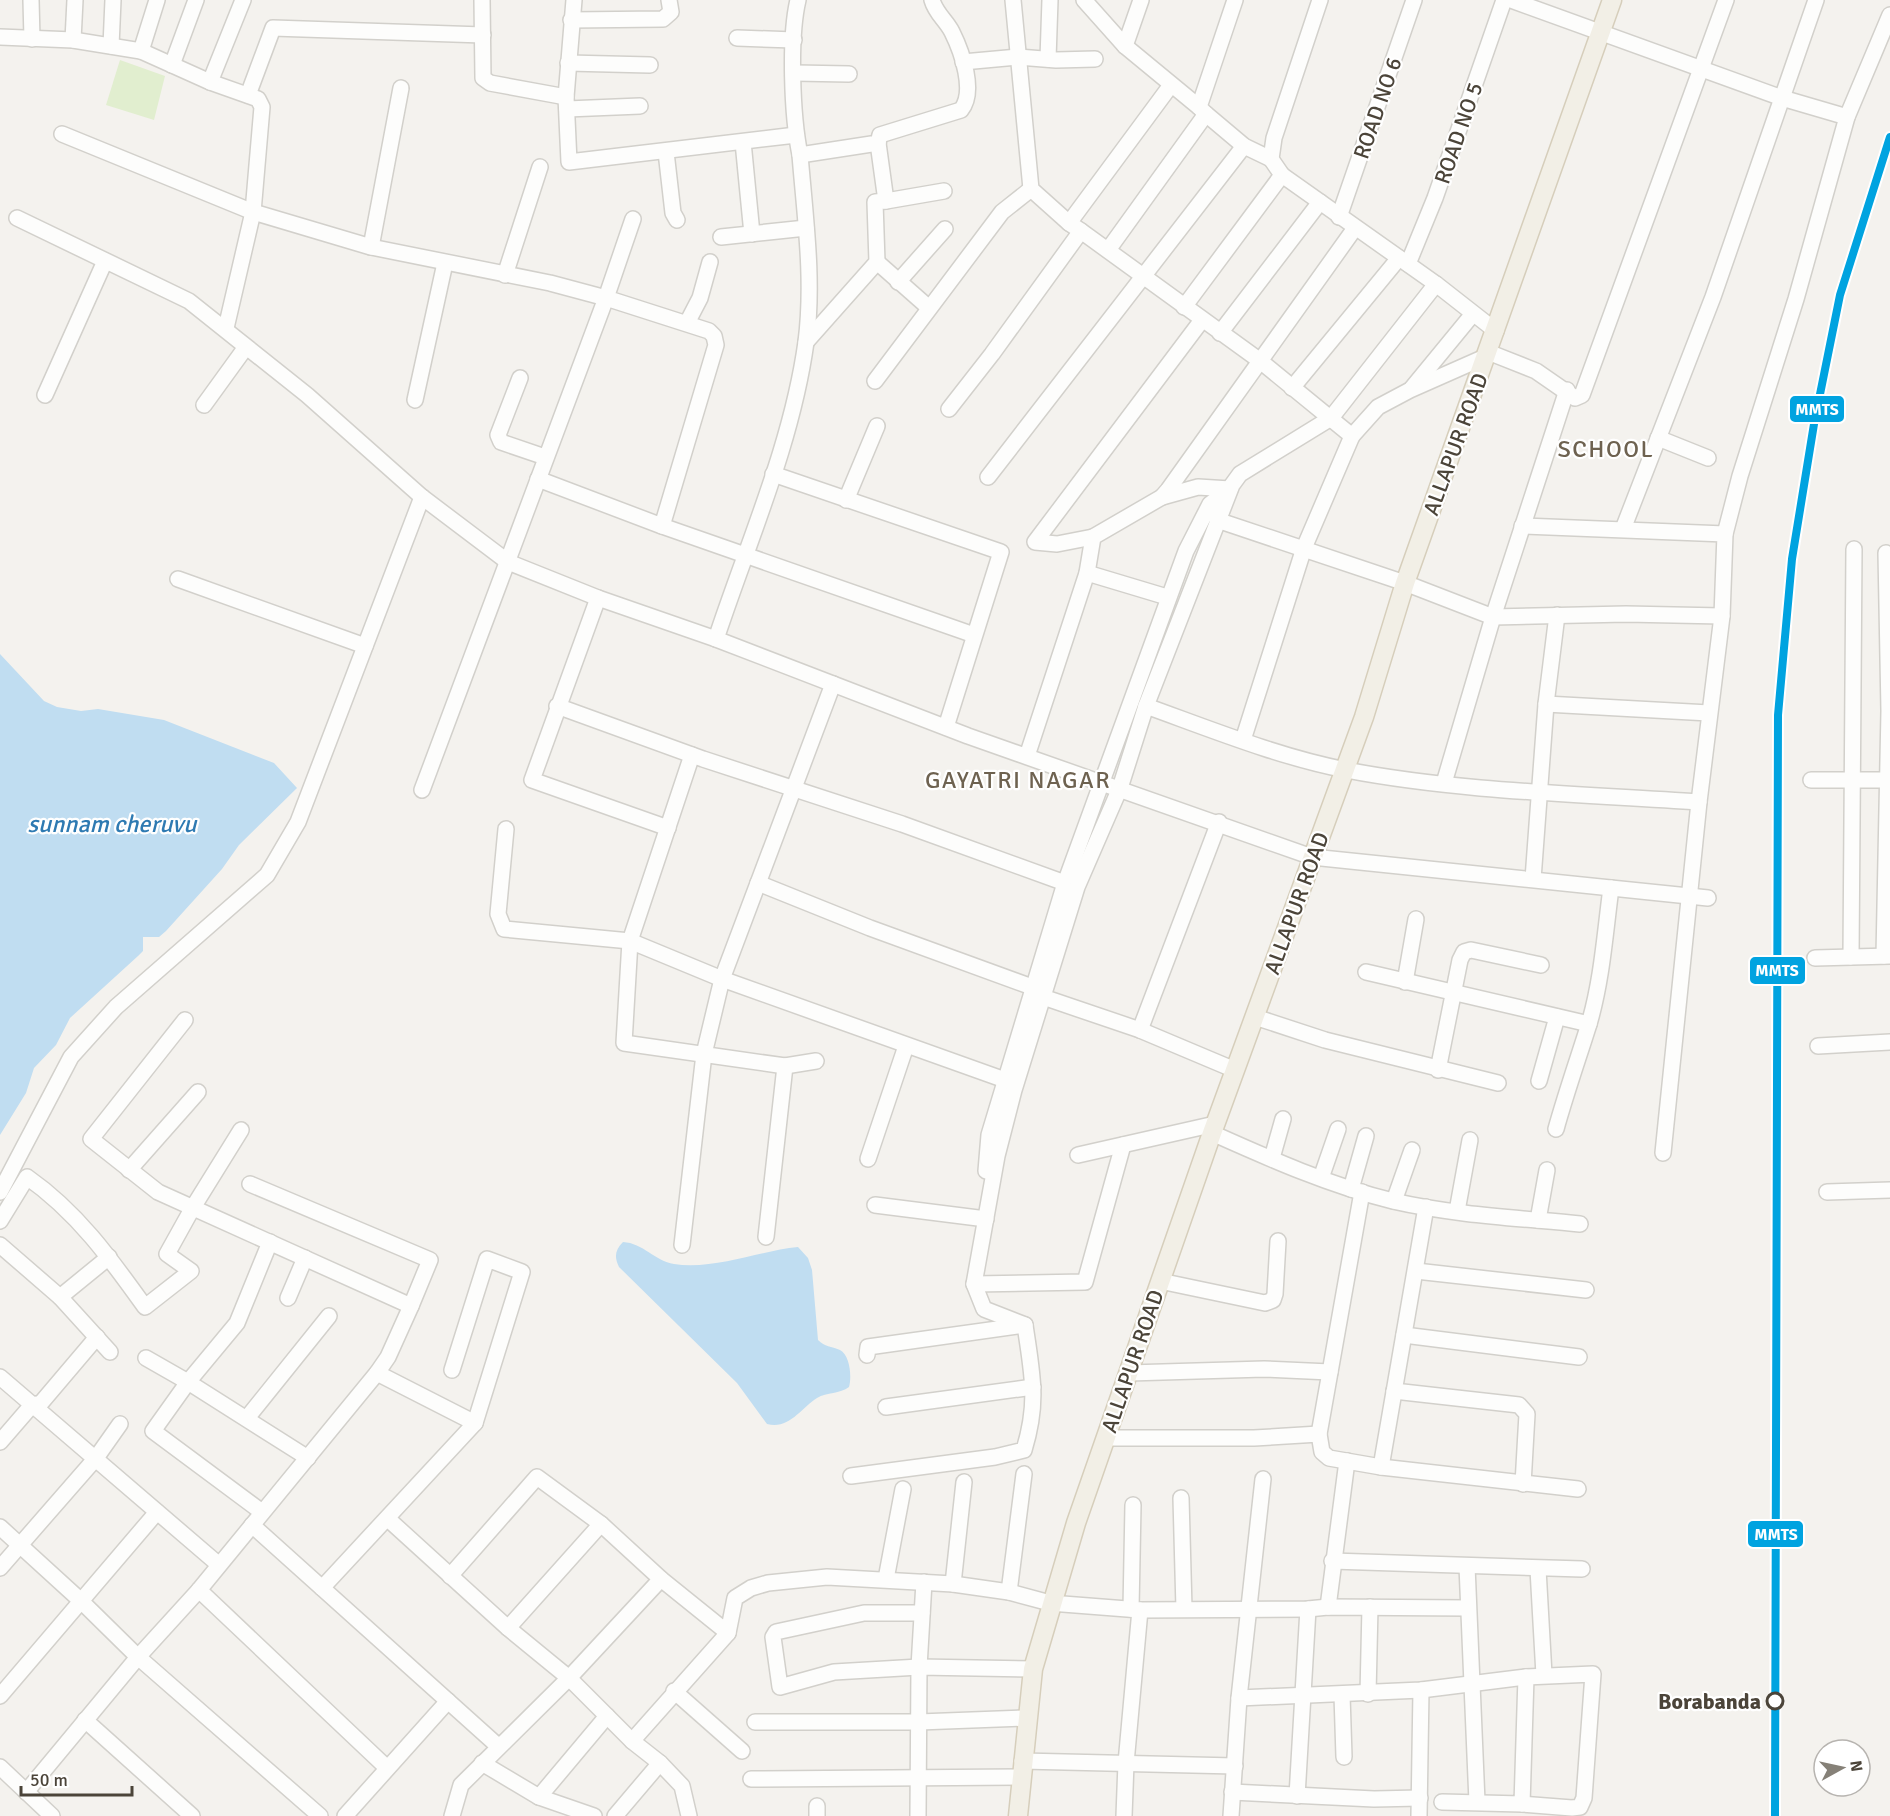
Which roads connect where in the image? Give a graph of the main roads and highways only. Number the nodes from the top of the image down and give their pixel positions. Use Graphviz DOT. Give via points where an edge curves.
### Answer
graph roads {
  1 [pos="1612,0"];
  2 [pos="1018,1816"];
  1 -- 2 [label="main road, ALLAPUR ROAD" via="1405,583 1364,717 1160,1281 1050,1603 1033,1669"];
}
